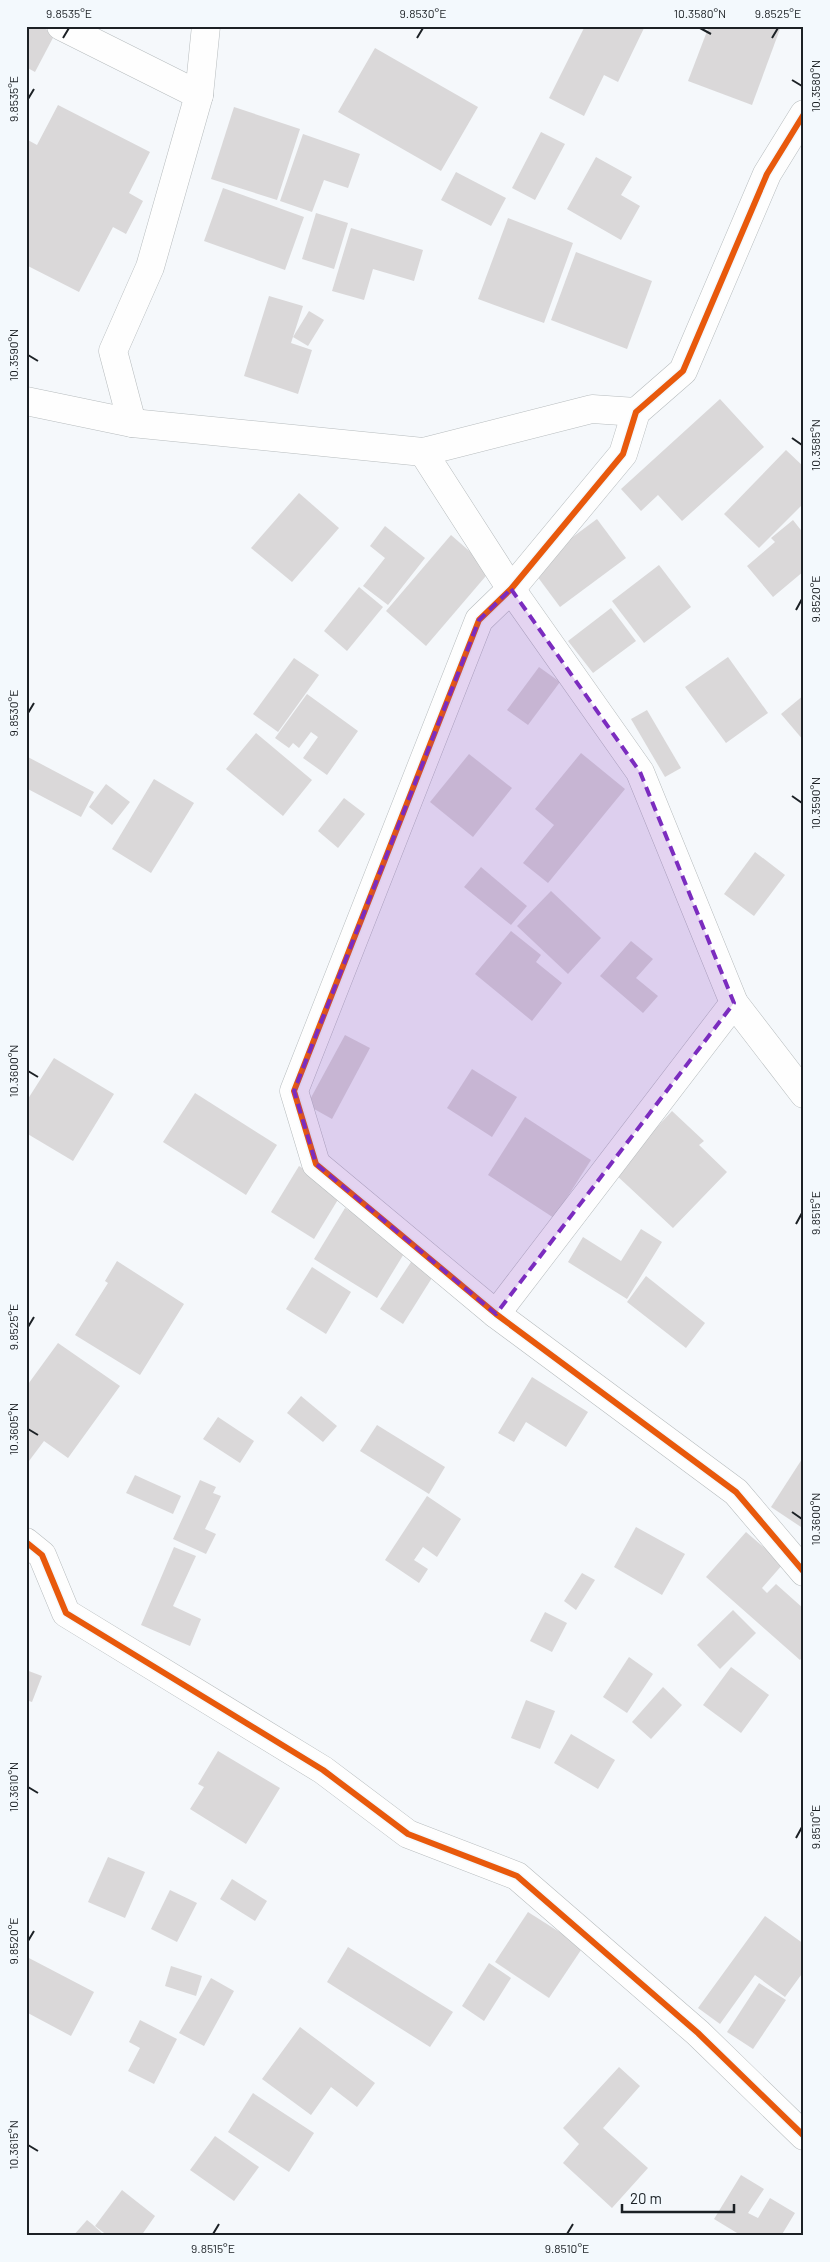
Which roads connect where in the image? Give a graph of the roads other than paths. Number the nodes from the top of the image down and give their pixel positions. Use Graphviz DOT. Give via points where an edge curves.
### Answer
graph roads {
  1 [pos="61,26"];
  2 [pos="206,26"];
  3 [pos="199,96"];
  4 [pos="804,114"];
  5 [pos="26,401"];
  6 [pos="636,412"];
  7 [pos="132,423"];
  8 [pos="423,452"];
  9 [pos="511,589"];
  10 [pos="734,1003"];
  11 [pos="804,1094"];
  12 [pos="496,1314"];
  13 [pos="26,1542"];
  14 [pos="804,1572"];
  15 [pos="804,2136"];
  1 -- 3 [label="street"];
  2 -- 3 [label="street"];
  3 -- 7 [label="street" via="150,267 112,351"];
  4 -- 6 [label="street" via="766,174 683,371"];
  5 -- 7 [label="street"];
  6 -- 8 [label="street" via="592,409"];
  6 -- 9 [label="street" via="624,454"];
  7 -- 8 [label="street"];
  8 -- 9 [label="street"];
  9 -- 10 [label="street" via="640,772"];
  9 -- 12 [label="street" via="478,620 294,1091 316,1164"];
  10 -- 11 [label="street"];
  10 -- 12 [label="street"];
  12 -- 14 [label="street" via="736,1492"];
  13 -- 15 [label="street" via="42,1554 66,1613 323,1770 408,1834 517,1876 698,2033"];
}
